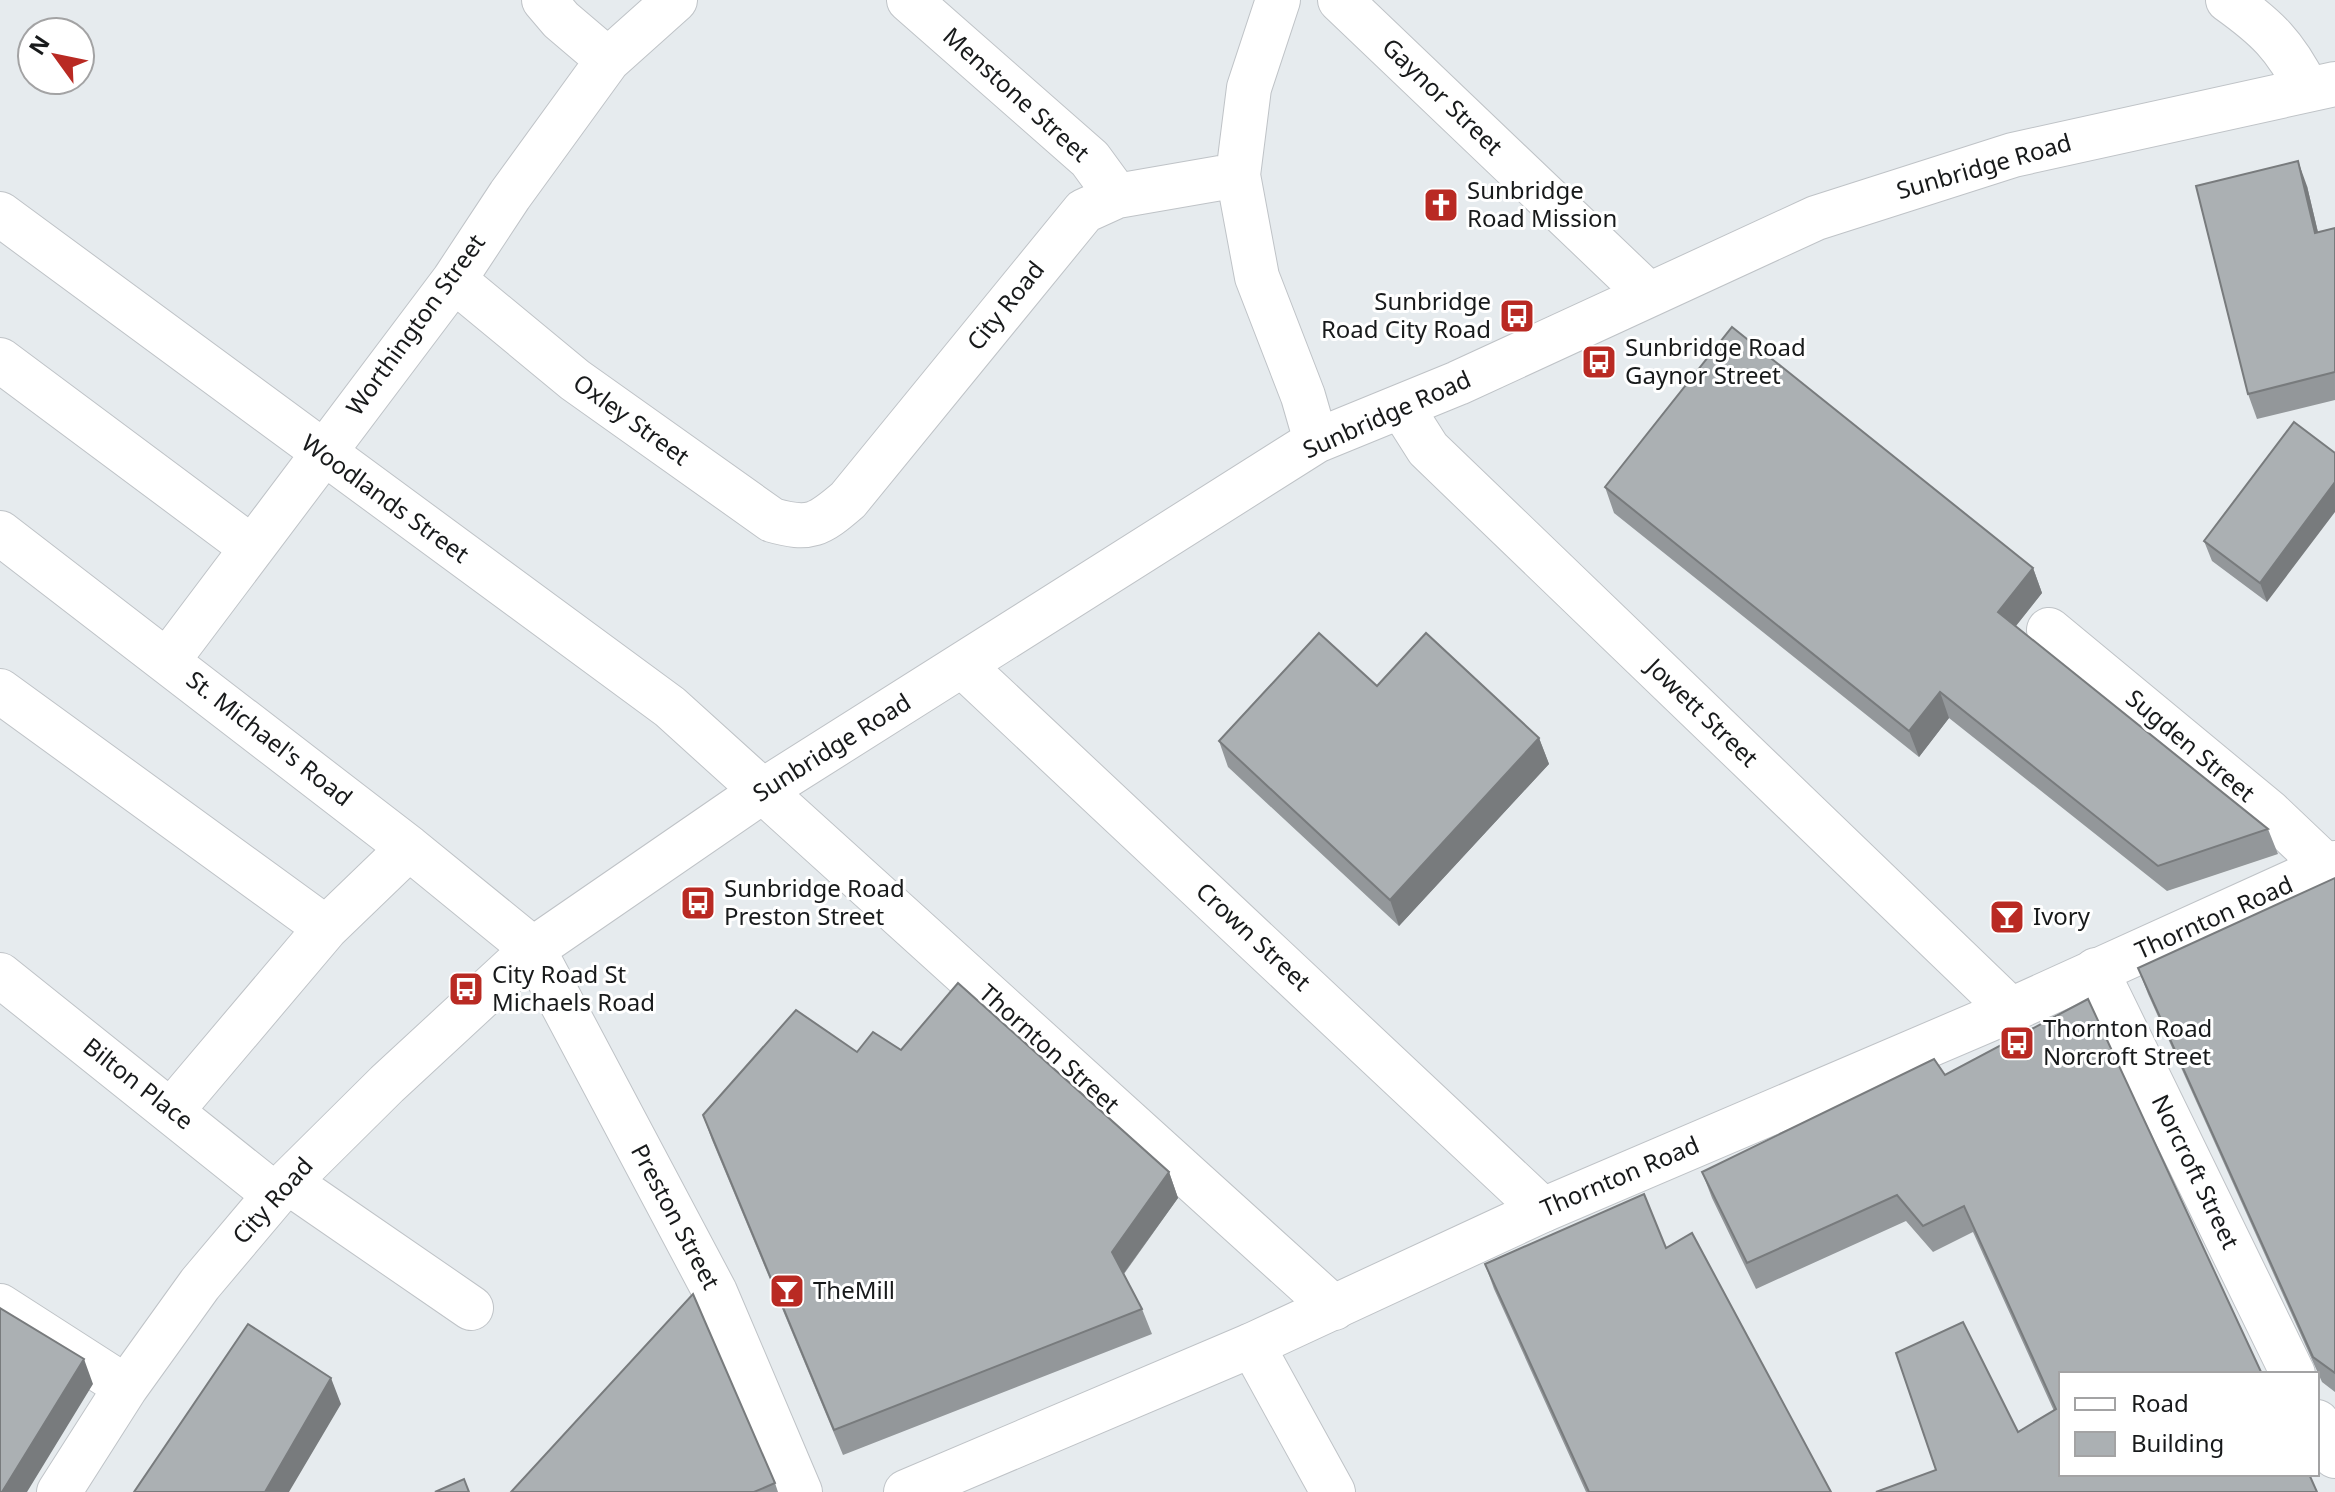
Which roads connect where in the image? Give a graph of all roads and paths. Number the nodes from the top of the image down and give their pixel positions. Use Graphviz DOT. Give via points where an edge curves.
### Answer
graph roads {
  1 [pos="544,0"];
  2 [pos="675,0"];
  3 [pos="909,0"];
  4 [pos="1278,0"];
  5 [pos="1340,0"];
  6 [pos="2228,0"];
  7 [pos="2269,15"];
  8 [pos="608,60"];
  9 [pos="2321,87"];
  10 [pos="1238,175"];
  11 [pos="1117,196"];
  12 [pos="0,214"];
  13 [pos="454,280"];
  14 [pos="1648,294"];
  15 [pos="0,360"];
  16 [pos="1402,408"];
  17 [pos="1316,441"];
  18 [pos="321,453"];
  19 [pos="823,522"];
  20 [pos="0,533"];
  21 [pos="251,547"];
  22 [pos="2049,630"];
  23 [pos="168,660"];
  24 [pos="962,665"];
  25 [pos="0,691"];
  26 [pos="764,790"];
  27 [pos="409,848"];
  28 [pos="2331,865"];
  29 [pos="326,928"];
  30 [pos="533,949"];
  31 [pos="2096,970"];
  32 [pos="0,975"];
  33 [pos="2011,1010"];
  34 [pos="172,1110"];
  35 [pos="282,1189"];
  36 [pos="1543,1210"];
  37 [pos="0,1306"];
  38 [pos="471,1308"];
  39 [pos="1334,1308"];
  40 [pos="1252,1345"];
  41 [pos="2292,1372"];
  42 [pos="126,1387"];
  43 [pos="2319,1426"];
  44 [pos="2335,1456"];
  45 [pos="59,1492"];
  46 [pos="800,1492"];
  47 [pos="906,1492"];
  48 [pos="1333,1492"];
  1 -- 8 [label="street"];
  2 -- 8 [label="street, Worthington Street"];
  3 -- 11 [label="street, Menstone Street" via="1090,159"];
  4 -- 10 [label="street" via="1249,88"];
  5 -- 14 [label="street, Gaynor Street"];
  6 -- 7 [label="street"];
  7 -- 9 [label="street" via="2289,53"];
  8 -- 13 [label="street, Worthington Street"];
  9 -- 14 [label="street, Sunbridge Road" via="2013,155 1816,218"];
  10 -- 11 [label="street, City Road"];
  10 -- 17 [label="street" via="1257,277"];
  11 -- 19 [label="street, City Road" via="1084,211 848,500"];
  12 -- 18 [label="street, Woodlands Street"];
  13 -- 18 [label="street, Worthington Street"];
  13 -- 19 [label="street, Oxley Street" via="575,380 772,520 798,528"];
  14 -- 16 [label="street, Sunbridge Road"];
  15 -- 21 [label="street"];
  16 -- 17 [label="street, Sunbridge Road"];
  16 -- 33 [label="street, Jowett Street" via="1428,449"];
  17 -- 24 [label="street, Sunbridge Road"];
  18 -- 21 [label="street, Worthington Street"];
  18 -- 26 [label="street, Woodlands Street" via="670,707"];
  20 -- 23 [label="street, St. Michael's Road"];
  21 -- 23 [label="street, Worthington Street"];
  22 -- 28 [label="street, Sugden Street"];
  23 -- 27 [label="street, St. Michael's Road"];
  24 -- 26 [label="street, Sunbridge Road"];
  24 -- 36 [label="street, Crown Street"];
  25 -- 29 [label="street"];
  26 -- 30 [label="street, Sunbridge Road"];
  26 -- 39 [label="street, Thornton Street"];
  27 -- 29 [label="street"];
  27 -- 30 [label="street, St. Michael's Road"];
  28 -- 31 [label="street, Thornton Road"];
  29 -- 34 [label="street"];
  30 -- 35 [label="street, City Road"];
  30 -- 46 [label="street, Preston Street" via="715,1292"];
  31 -- 33 [label="street, Thornton Road"];
  31 -- 41 [label="street, Norcroft Street"];
  32 -- 34 [label="street, Bilton Place"];
  33 -- 36 [label="street, Thornton Road"];
  34 -- 35 [label="street, Bilton Place"];
  35 -- 38 [label="street, Bilton Place"];
  35 -- 42 [label="street, City Road" via="200,1284"];
  36 -- 39 [label="street, Thornton Road"];
  37 -- 42 [label="street"];
  39 -- 40 [label="street, Thornton Road"];
  40 -- 47 [label="street, Thornton Road"];
  40 -- 48 [label="street"];
  42 -- 45 [label="street, City Road"];
  43 -- 44 [label="street"];
}
